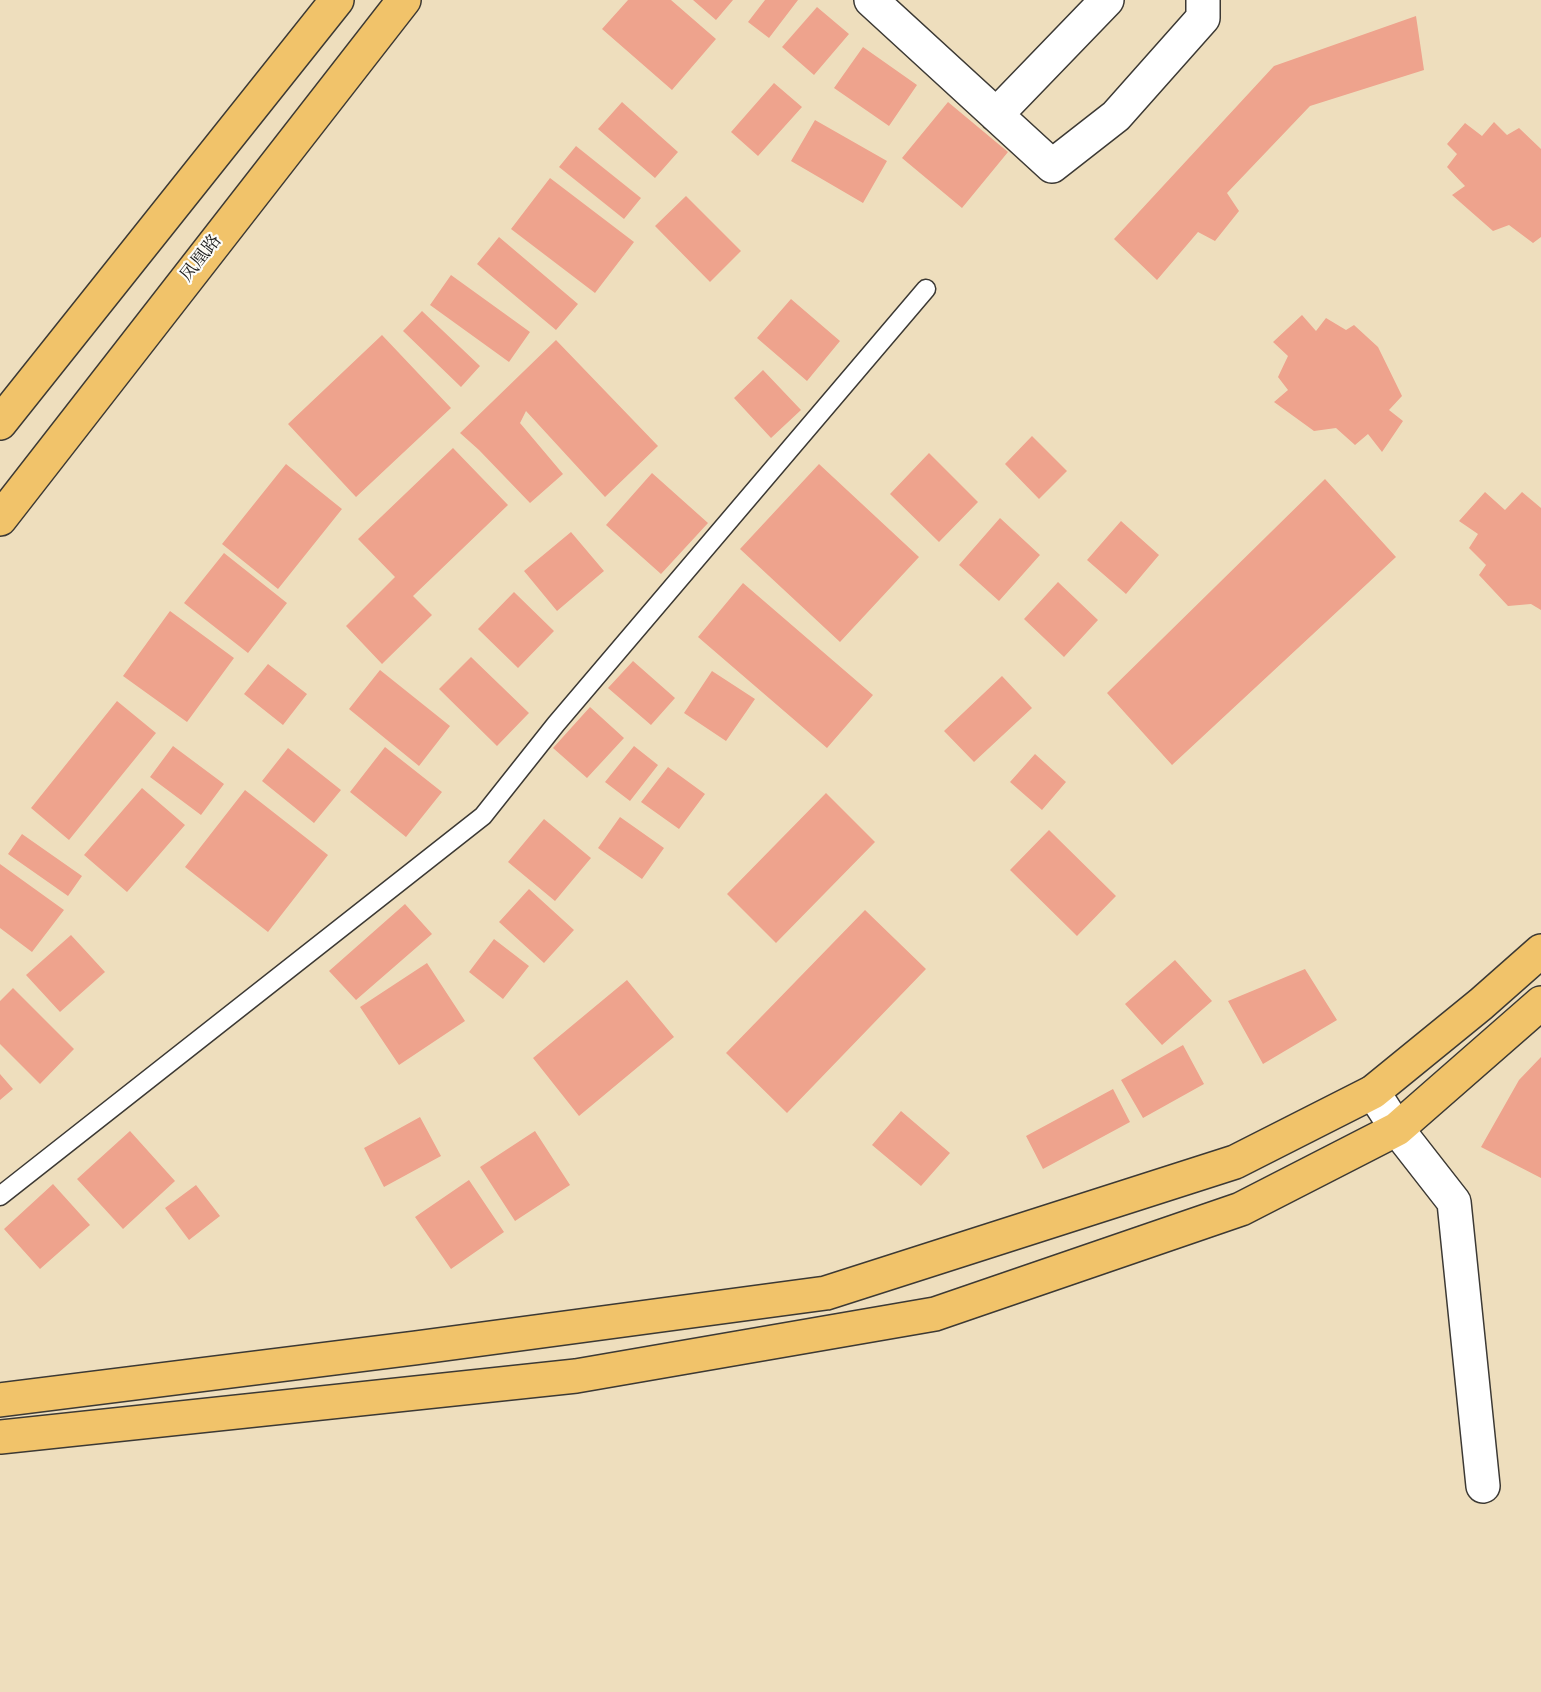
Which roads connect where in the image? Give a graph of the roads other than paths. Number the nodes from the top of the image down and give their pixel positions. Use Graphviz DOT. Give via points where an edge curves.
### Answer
graph roads {
  1 [pos="337,0"];
  2 [pos="404,0"];
  3 [pos="871,0"];
  4 [pos="1107,0"];
  5 [pos="1203,0"];
  6 [pos="996,115"];
  7 [pos="926,289"];
  8 [pos="0,423"];
  9 [pos="0,519"];
  10 [pos="1541,951"];
  11 [pos="1541,1003"];
  12 [pos="1373,1092"];
  13 [pos="1397,1129"];
  14 [pos="0,1196"];
  15 [pos="0,1400"];
  16 [pos="0,1437"];
  17 [pos="1483,1486"];
  1 -- 8 [label="main road"];
  2 -- 9 [label="main road, 凤凰路"];
  3 -- 6 [label="street"];
  4 -- 6 [label="street"];
  5 -- 6 [label="street" via="1203,18 1116,116 1052,166"];
  7 -- 14 [label="lane" via="556,724 483,816"];
  10 -- 12 [label="main road"];
  11 -- 13 [label="main road"];
  12 -- 13 [label="street"];
  12 -- 15 [label="main road" via="1235,1162 826,1293"];
  13 -- 16 [label="main road" via="1241,1209 935,1314 576,1376"];
  13 -- 17 [label="street" via="1454,1202"];
}
